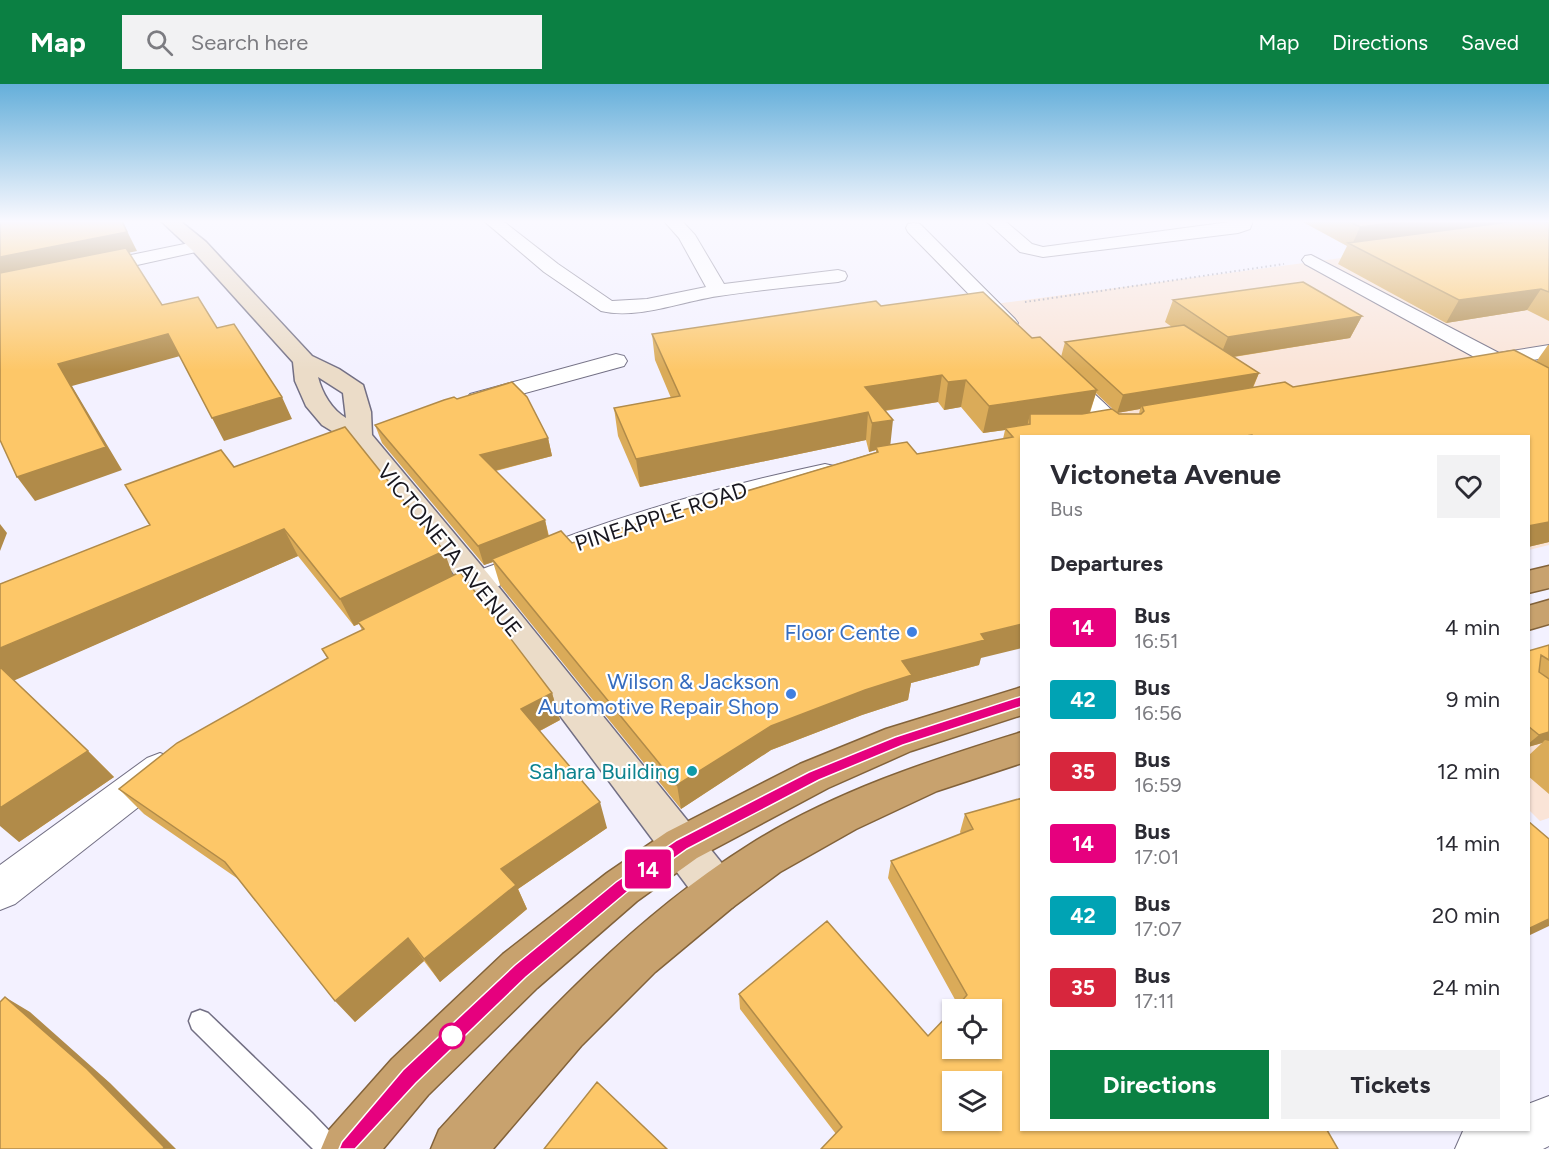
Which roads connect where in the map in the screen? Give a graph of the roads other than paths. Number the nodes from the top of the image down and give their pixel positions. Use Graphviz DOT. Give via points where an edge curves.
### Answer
graph roads {
  1 [pos="222,271"];
  2 [pos="555,271"];
  3 [pos="707,271"];
  4 [pos="956,271"];
  5 [pos="1331,271"];
  6 [pos="838,276"];
  7 [pos="718,290"];
  8 [pos="1024,338"];
  9 [pos="1549,351"];
  10 [pos="304,361"];
  11 [pos="616,361"];
  12 [pos="1497,361"];
  13 [pos="1048,362"];
  14 [pos="1462,367"];
  15 [pos="1549,389"];
  16 [pos="458,405"];
  17 [pos="1124,427"];
  18 [pos="1080,429"];
  19 [pos="370,433"];
  20 [pos="854,466"];
  21 [pos="1549,577"];
  22 [pos="1530,582"];
  23 [pos="478,583"];
  24 [pos="418,610"];
  25 [pos="1549,612"];
  26 [pos="1530,617"];
  27 [pos="1020,702"];
  28 [pos="1020,748"];
  29 [pos="183,752"];
  30 [pos="682,844"];
  31 [pos="0,890"];
  32 [pos="718,892"];
  33 [pos="200,1021"];
  34 [pos="1549,1121"];
  35 [pos="1530,1129"];
  36 [pos="1525,1131"];
  37 [pos="328,1149"];
  38 [pos="348,1149"];
  39 [pos="458,1149"];
  40 [pos="1481,1149"];
  1 -- 10 [label="main road, VICTONETA AVENUE"];
  2 -- 7 [label="street" via="608,307 647,305"];
  3 -- 7 [label="street"];
  4 -- 8 [label="street"];
  5 -- 12 [label="street"];
  6 -- 7 [label="street"];
  9 -- 12 [label="street"];
  10 -- 19 [label="main road, VICTONETA AVENUE" via="354,390"];
  10 -- 19 [label="main road, VICTONETA AVENUE" via="315,401 331,420"];
  11 -- 16 [label="street"];
  12 -- 14 [label="street"];
  12 -- 15 [label="street"];
  13 -- 17 [label="street"];
  17 -- 18 [label="street"];
  19 -- 23 [label="main road, VICTONETA AVENUE"];
  20 -- 23 [label="street, PINEAPPLE ROAD" via="754,486 666,511 542,555"];
  21 -- 22 [label="highway"];
  23 -- 24 [label="street, PINEAPPLE ROAD"];
  23 -- 30 [label="main road, VICTONETA AVENUE"];
  25 -- 26 [label="highway"];
  27 -- 30 [label="highway" via="899,740 814,776"];
  28 -- 32 [label="highway" via="924,779 842,816 765,858"];
  29 -- 31 [label="street"];
  30 -- 32 [label="main road, VICTONETA AVENUE"];
  30 -- 38 [label="highway" via="622,887 520,971 410,1077"];
  32 -- 39 [label="highway" via="661,936 564,1029"];
  33 -- 37 [label="lane"];
  34 -- 35 [label="street"];
  36 -- 40 [label="street"];
}
